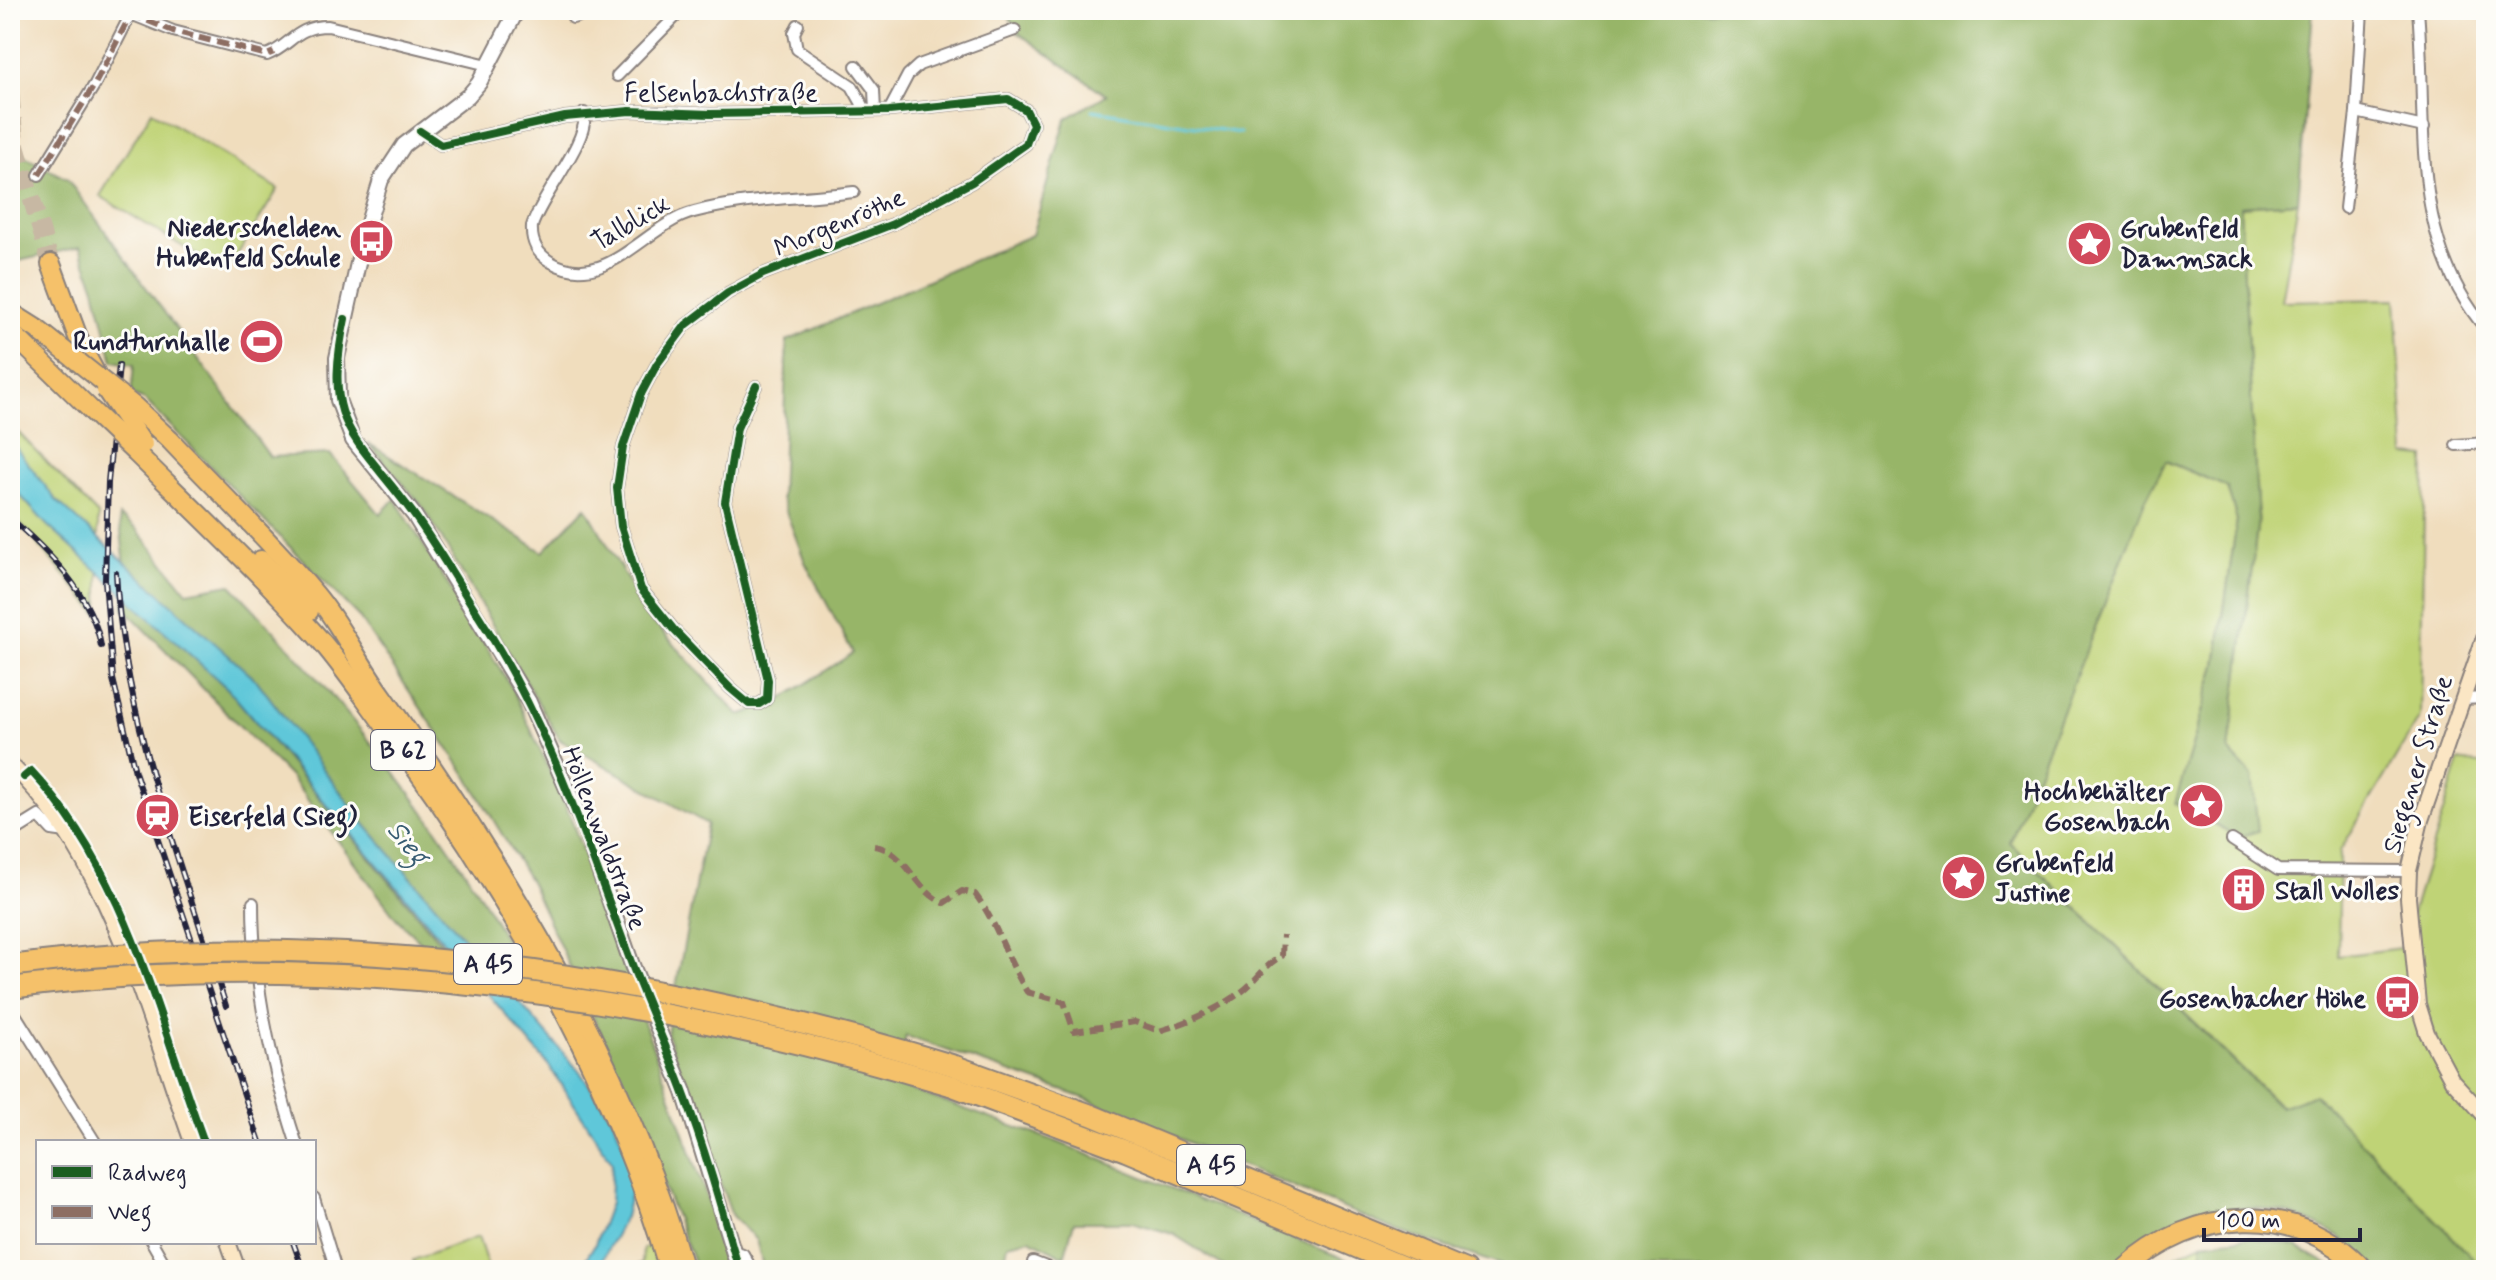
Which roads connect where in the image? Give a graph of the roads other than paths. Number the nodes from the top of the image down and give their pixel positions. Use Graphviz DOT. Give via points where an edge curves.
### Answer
graph roads {
  1 [pos="517,10"];
  2 [pos="596,10"];
  3 [pos="682,10"];
  4 [pos="2362,10"];
  5 [pos="2418,10"];
  6 [pos="132,12"];
  7 [pos="573,18"];
  8 [pos="798,25"];
  9 [pos="1015,30"];
  10 [pos="488,65"];
  11 [pos="856,66"];
  12 [pos="617,76"];
  13 [pos="1026,110"];
  14 [pos="870,111"];
  15 [pos="889,111"];
  16 [pos="2356,112"];
  17 [pos="584,113"];
  18 [pos="2424,127"];
  19 [pos="420,131"];
  20 [pos="39,175"];
  21 [pos="854,192"];
  22 [pos="2345,208"];
  23 [pos="51,264"];
  24 [pos="10,312"];
  25 [pos="2486,329"];
  26 [pos="10,331"];
  27 [pos="756,386"];
  28 [pos="2486,443"];
  29 [pos="2456,445"];
  30 [pos="139,449"];
  31 [pos="2486,632"];
  32 [pos="366,672"];
  33 [pos="2486,698"];
  34 [pos="2462,699"];
  35 [pos="10,764"];
  36 [pos="68,832"];
  37 [pos="10,834"];
  38 [pos="2232,840"];
  39 [pos="2409,871"];
  40 [pos="253,903"];
  41 [pos="10,966"];
  42 [pos="10,988"];
  43 [pos="564,1000"];
  44 [pos="10,1006"];
  45 [pos="953,1076"];
  46 [pos="2486,1117"];
  47 [pos="94,1140"];
  48 [pos="191,1140"];
  49 [pos="295,1140"];
  50 [pos="316,1205"];
  51 [pos="668,1242"];
  52 [pos="153,1244"];
  53 [pos="229,1244"];
  54 [pos="734,1252"];
  55 [pos="10,1260"];
  56 [pos="1033,1262"];
  57 [pos="17,1270"];
  58 [pos="168,1270"];
  59 [pos="238,1270"];
  60 [pos="336,1270"];
  61 [pos="669,1270"];
  62 [pos="684,1270"];
  63 [pos="739,1270"];
  64 [pos="752,1270"];
  65 [pos="1054,1270"];
  66 [pos="1411,1270"];
  67 [pos="1465,1270"];
  68 [pos="2125,1270"];
  69 [pos="2145,1270"];
  70 [pos="2349,1270"];
  71 [pos="2363,1270"];
  1 -- 10 [label="street, Höllenwaldstraße"];
  2 -- 7 [label="street"];
  3 -- 12 [label="street"];
  4 -- 16 [label="street"];
  5 -- 18 [label="street"];
  6 -- 10 [label="street" via="173,31 267,55 294,35 328,26"];
  6 -- 20 [label="street"];
  8 -- 14 [label="street" via="797,49 852,86"];
  9 -- 15 [label="street" via="919,65"];
  10 -- 19 [label="street, Höllenwaldstraße" via="468,96"];
  11 -- 14 [label="street" via="874,90"];
  13 -- 15 [label="street, Felsenbachstraße" via="1008,99 996,99"];
  13 -- 27 [label="street, Morgenröthe" via="1033,124 1026,144 972,182 893,224 763,274 728,293 686,325 641,394 623,447 617,488 629,556 641,589 658,612 749,704 767,699 768,680 725,502 737,428"];
  14 -- 15 [label="street, Felsenbachstraße"];
  14 -- 17 [label="street, Felsenbachstraße"];
  16 -- 18 [label="street"];
  16 -- 22 [label="street"];
  17 -- 19 [label="street, Felsenbachstraße" via="441,145"];
  17 -- 21 [label="street, Talblick" via="579,138 532,226 539,252 563,268 585,271 605,265 689,213 743,202"];
  18 -- 25 [label="street" via="2425,189 2447,267 2466,305"];
  19 -- 54 [label="street, Höllenwaldstraße" via="387,167 372,206 337,358 340,412 353,440 414,515 529,702 583,825 684,1092"];
  23 -- 30 [label="highway, B 62, bridge" via="82,348"];
  24 -- 32 [label="highway, B 62, bridge" via="170,440 315,594"];
  26 -- 30 [label="highway, bridge"];
  28 -- 29 [label="street"];
  30 -- 32 [label="highway, B 62" via="285,584"];
  30 -- 43 [label="highway, B 62" via="316,635 404,751"];
  31 -- 34 [label="main road, Siegener Straße"];
  32 -- 43 [label="highway, B 62" via="463,812 538,935"];
  33 -- 34 [label="street"];
  34 -- 39 [label="main road, Siegener Straße"];
  35 -- 36 [label="main road"];
  36 -- 37 [label="street" via="52,830 39,816"];
  36 -- 48 [label="main road" via="98,887"];
  38 -- 39 [label="street, Siegener Straße" via="2278,870"];
  39 -- 46 [label="main road" via="2420,1014 2443,1066"];
  40 -- 49 [label="street" via="253,961"];
  41 -- 45 [label="highway, A 45, bridge" via="256,952 492,965 727,1003 842,1031"];
  42 -- 45 [label="highway, A 45, bridge" via="257,974 492,986 724,1024"];
  43 -- 51 [label="highway, B 62" via="627,1113"];
  44 -- 47 [label="street"];
  45 -- 66 [label="highway, A 45"];
  45 -- 67 [label="highway, A 45" via="1091,1115"];
  50 -- 60 [label="street"];
  51 -- 61 [label="highway, B 62"];
  51 -- 62 [label="highway, B 62"];
  52 -- 58 [label="street"];
  53 -- 59 [label="main road"];
  54 -- 63 [label="street, Höllenwaldstraße"];
  54 -- 64 [label="street" via="743,1254"];
  55 -- 57 [label="street"];
  56 -- 65 [label="street"];
  68 -- 71 [label="highway" via="2177,1234 2212,1221 2245,1218 2280,1222 2316,1235"];
  69 -- 70 [label="highway" via="2164,1252 2199,1235 2249,1228 2299,1238"];
}
